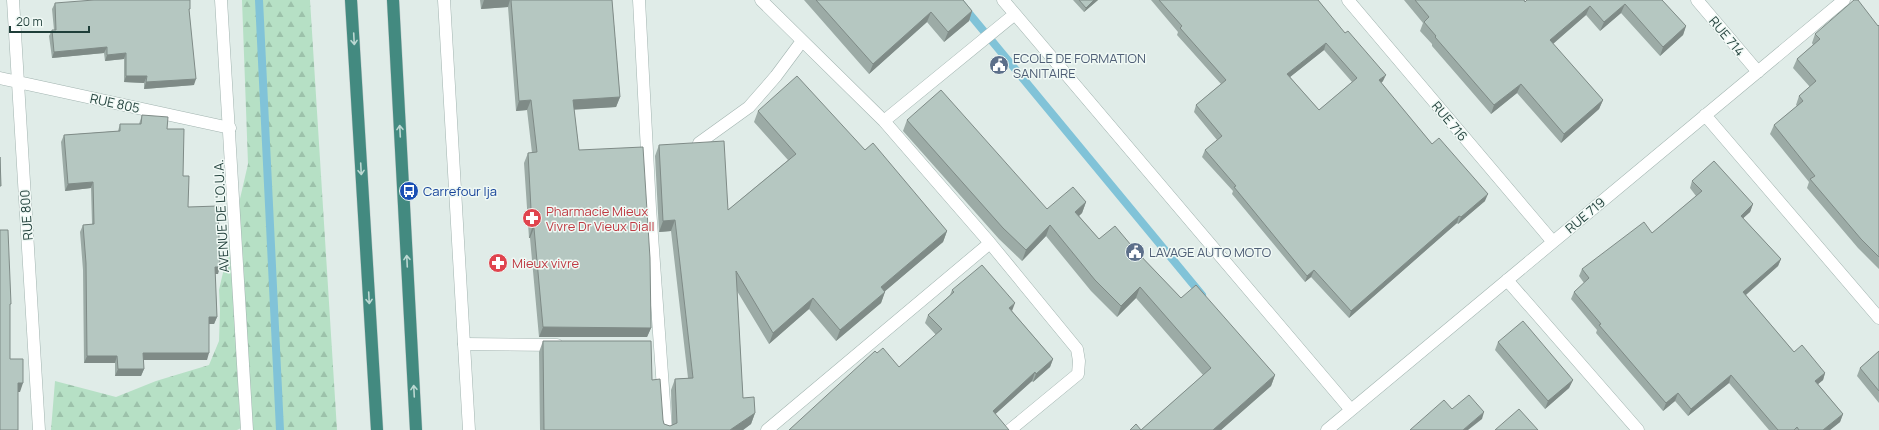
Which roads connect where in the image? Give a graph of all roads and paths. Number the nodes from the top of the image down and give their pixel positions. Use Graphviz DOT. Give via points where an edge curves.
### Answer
graph roads {
  1 [pos="13,0"];
  2 [pos="221,0"];
  3 [pos="351,0"];
  4 [pos="393,0"];
  5 [pos="444,0"];
  6 [pos="639,0"];
  7 [pos="761,0"];
  8 [pos="1003,0"];
  9 [pos="1348,0"];
  10 [pos="1697,0"];
  11 [pos="1844,0"];
  12 [pos="1015,14"];
  13 [pos="802,41"];
  14 [pos="1758,72"];
  15 [pos="0,78"];
  16 [pos="17,83"];
  17 [pos="1705,115"];
  18 [pos="884,121"];
  19 [pos="230,128"];
  20 [pos="699,143"];
  21 [pos="1552,242"];
  22 [pos="990,243"];
  23 [pos="1508,280"];
  24 [pos="1879,318"];
  25 [pos="464,344"];
  26 [pos="566,345"];
  27 [pos="1351,410"];
  28 [pos="39,430"];
  29 [pos="247,430"];
  30 [pos="377,430"];
  31 [pos="416,430"];
  32 [pos="470,430"];
  33 [pos="666,430"];
  34 [pos="767,430"];
  35 [pos="1010,430"];
  36 [pos="1327,430"];
  37 [pos="1638,430"];
  1 -- 16 [label="street, RUE 800"];
  2 -- 19 [label="street, AVENUE DE L'O.U.A."];
  3 -- 30 [label="highway, one-way"];
  31 -- 4 [label="highway, one-way"];
  5 -- 25 [label="street"];
  6 -- 33 [label="street" via="656,345"];
  7 -- 13 [label="street"];
  8 -- 12 [label="street"];
  9 -- 21 [label="street, RUE 716"];
  10 -- 14 [label="street, RUE 714"];
  11 -- 14 [label="street, RUE 719"];
  12 -- 18 [label="street"];
  12 -- 27 [label="street"];
  13 -- 18 [label="street"];
  13 -- 20 [label="street" via="749,107"];
  14 -- 17 [label="street, RUE 719"];
  15 -- 16 [label="street, RUE 805"];
  16 -- 19 [label="street, RUE 805"];
  16 -- 28 [label="street, RUE 800"];
  17 -- 21 [label="street, RUE 719"];
  17 -- 24 [label="street"];
  18 -- 22 [label="street"];
  19 -- 29 [label="street, AVENUE DE L'O.U.A."];
  21 -- 23 [label="street, RUE 719"];
  22 -- 34 [label="street"];
  22 -- 35 [label="street" via="1077,349 1079,362 1078,374"];
  23 -- 27 [label="street, RUE 719"];
  23 -- 37 [label="street"];
  25 -- 26 [label="street"];
  25 -- 32 [label="street"];
  27 -- 36 [label="street, RUE 719"];
}
